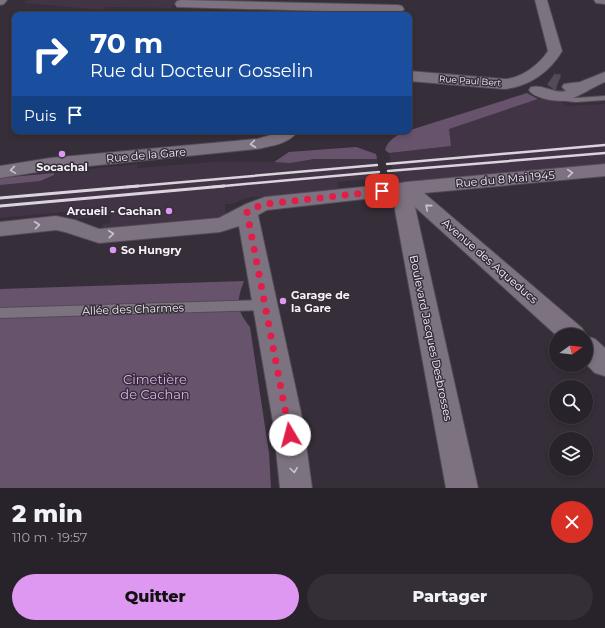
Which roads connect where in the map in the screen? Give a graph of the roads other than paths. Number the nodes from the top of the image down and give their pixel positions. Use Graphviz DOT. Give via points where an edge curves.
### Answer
graph roads {
  1 [pos="541,0"];
  2 [pos="600,0"];
  3 [pos="605,0"];
  4 [pos="262,3"];
  5 [pos="181,4"];
  6 [pos="398,8"];
  7 [pos="535,71"];
  8 [pos="412,76"];
  9 [pos="605,77"];
  10 [pos="530,86"];
  11 [pos="555,86"];
  12 [pos="605,98"];
  13 [pos="284,134"];
  14 [pos="605,170"];
  15 [pos="0,172"];
  16 [pos="393,190"];
  17 [pos="247,212"];
  18 [pos="0,230"];
  19 [pos="265,305"];
  20 [pos="0,313"];
  21 [pos="564,328"];
  22 [pos="593,354"];
  23 [pos="605,365"];
  24 [pos="296,488"];
  25 [pos="462,488"];
  1 -- 7 [label="street" via="555,51"];
  2 -- 3 [label="street"];
  4 -- 5 [label="street"];
  4 -- 6 [label="street"];
  7 -- 10 [label="street"];
  7 -- 11 [label="street"];
  8 -- 10 [label="street, Rue Paul Bert"];
  9 -- 11 [label="street" via="583,86 573,94"];
  10 -- 11 [label="street, Rue Paul Bert"];
  11 -- 12 [label="lane" via="576,100"];
  13 -- 15 [label="street, Rue de la Gare, one-way" via="257,144 50,164"];
  16 -- 14 [label="street, Rue du 8 Mai 1945, one-way"];
  16 -- 17 [label="street, Rue du 8 Mai 1945" via="265,204"];
  21 -- 16 [label="street, Avenue des Aqueducs, one-way"];
  16 -- 25 [label="street, Boulevard Jacques Desbrosses" via="405,210"];
  18 -- 17 [label="street, Rue du 8 Mai 1945, one-way" via="63,224 99,236 220,225 233,221"];
  17 -- 19 [label="street"];
  19 -- 20 [label="lane, Allée des Charmes"];
  19 -- 24 [label="street, one-way" via="288,422"];
  22 -- 23 [label="street"];
}
